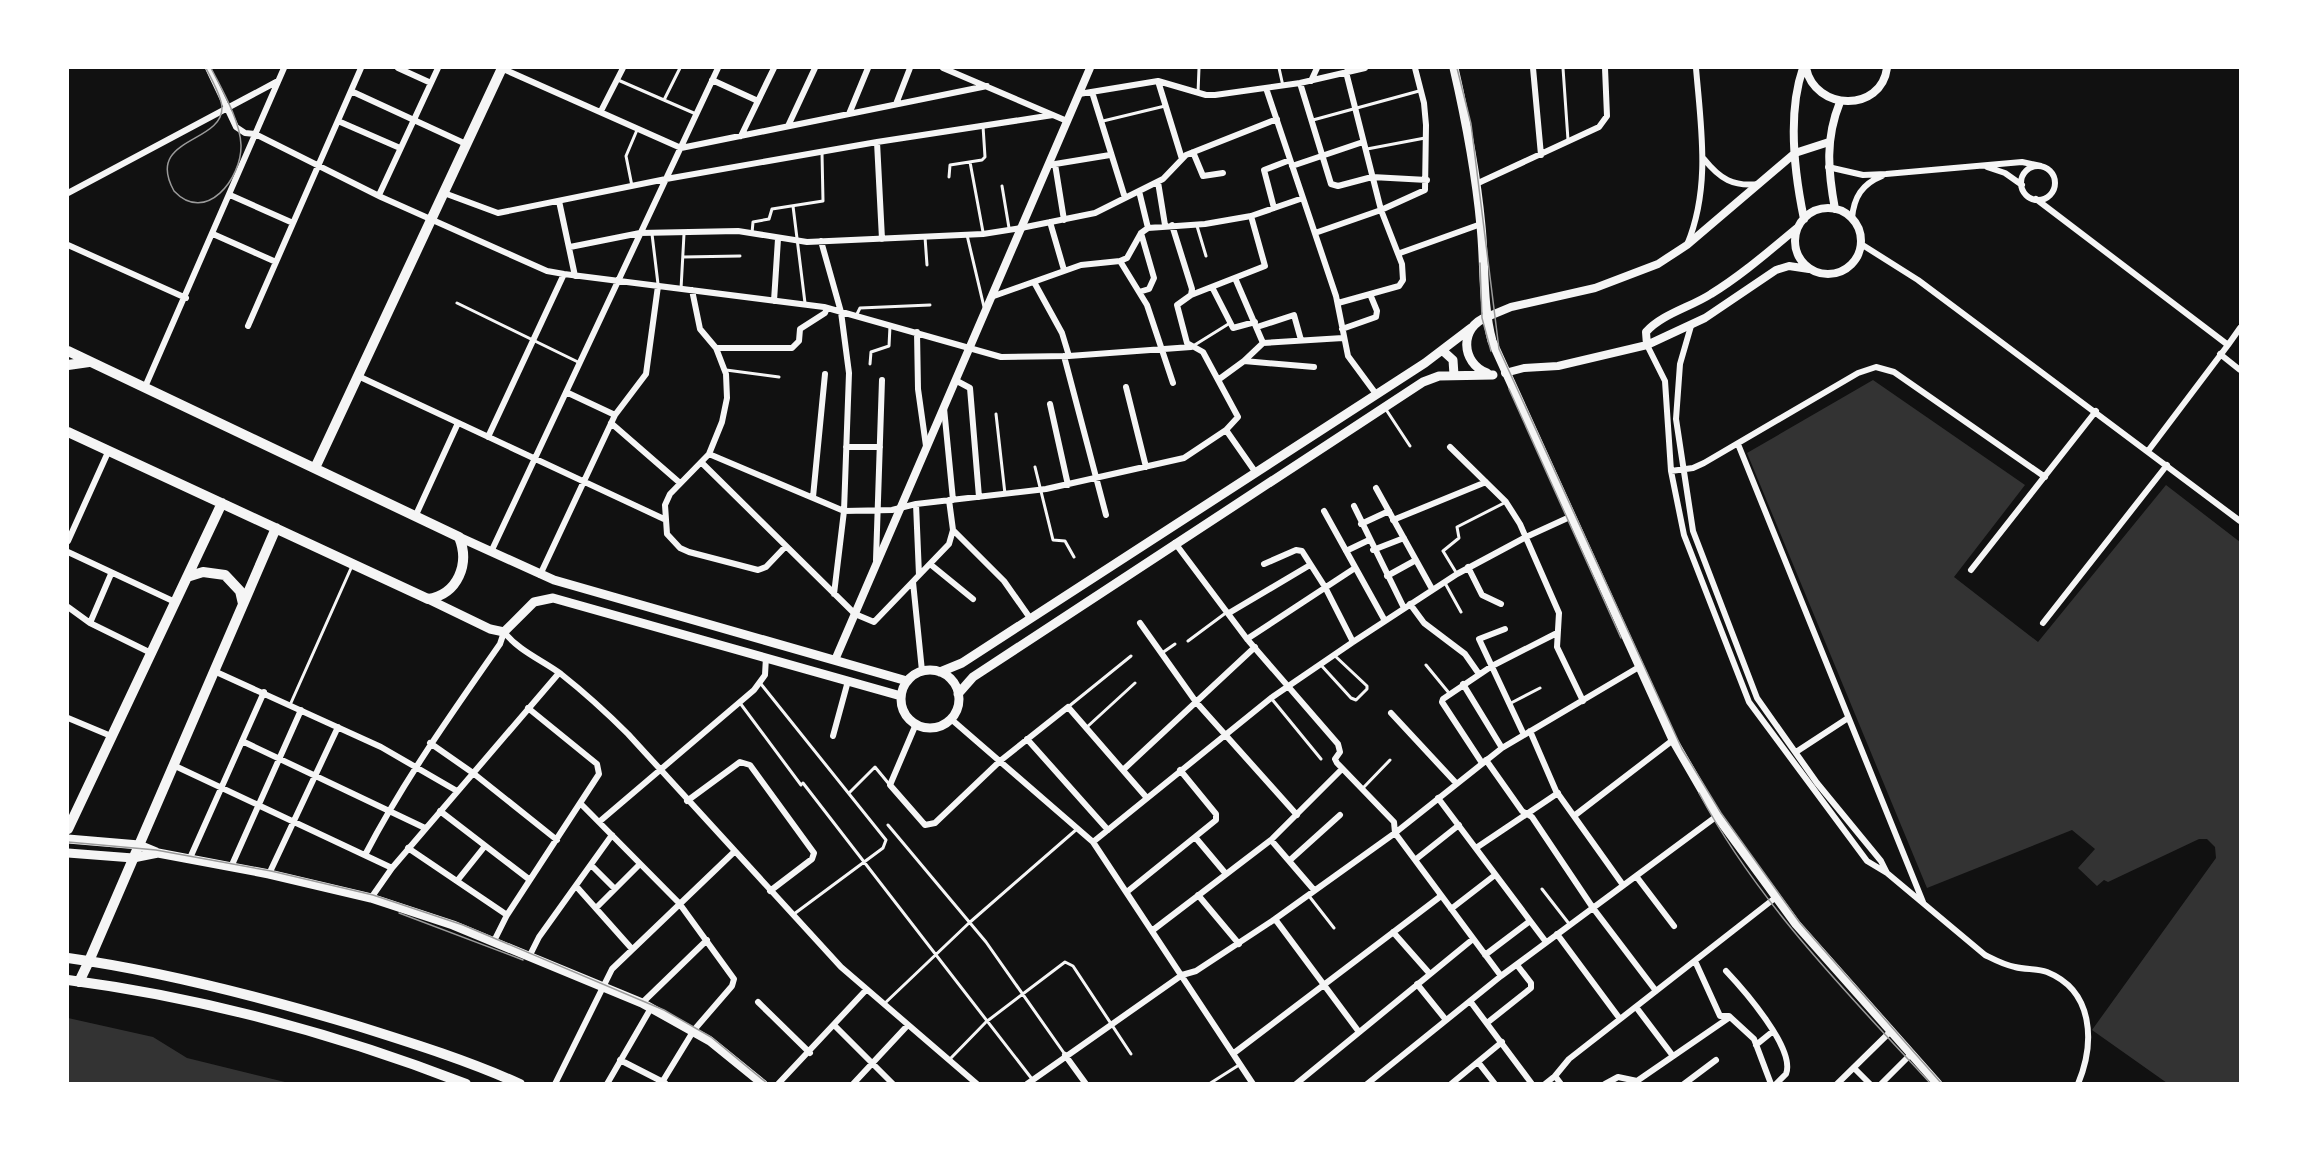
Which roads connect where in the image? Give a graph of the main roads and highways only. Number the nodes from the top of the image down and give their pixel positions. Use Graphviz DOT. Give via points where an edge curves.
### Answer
graph roads {
  1 [pos="502,68"];
  2 [pos="1454,68"];
  3 [pos="1487,316"];
  4 [pos="1471,328"];
  5 [pos="1442,350"];
  6 [pos="68,351"];
  7 [pos="89,362"];
  8 [pos="68,365"];
  9 [pos="1505,373"];
  10 [pos="1454,375"];
  11 [pos="1493,375"];
  12 [pos="68,432"];
  13 [pos="315,468"];
  14 [pos="222,503"];
  15 [pos="276,528"];
  16 [pos="459,537"];
  17 [pos="187,577"];
  18 [pos="428,599"];
  19 [pos="243,604"];
  20 [pos="940,672"];
  21 [pos="907,681"];
  22 [pos="958,693"];
  23 [pos="901,696"];
  24 [pos="68,829"];
  25 [pos="68,839"];
  26 [pos="139,845"];
  27 [pos="68,853"];
  28 [pos="158,853"];
  29 [pos="133,858"];
  30 [pos="68,958"];
  31 [pos="89,961"];
  32 [pos="68,980"];
  33 [pos="79,982"];
  34 [pos="1937,1081"];
  35 [pos="466,1083"];
  36 [pos="520,1083"];
  37 [pos="763,1083"];
  1 -- 13 [label="main road"];
  2 -- 3 [label="main road" via="1476,184"];
  3 -- 4 [label="main road"];
  3 -- 9 [label="main road"];
  4 -- 5 [label="main road"];
  4 -- 11 [label="main road" via="1466,344 1471,361"];
  5 -- 10 [label="main road" via="1453,360"];
  5 -- 20 [label="main road" via="962,663"];
  6 -- 7 [label="main road"];
  7 -- 8 [label="main road"];
  7 -- 13 [label="main road"];
  9 -- 11 [label="main road"];
  9 -- 34 [label="main road" via="1673,740 1717,816 1775,898"];
  10 -- 11 [label="main road"];
  10 -- 22 [label="main road" via="1432,377 1384,406 973,677"];
  12 -- 14 [label="main road"];
  13 -- 16 [label="main road"];
  14 -- 15 [label="main road"];
  14 -- 17 [label="main road"];
  15 -- 18 [label="main road"];
  15 -- 19 [label="main road"];
  16 -- 18 [label="main road" via="464,550 454,586 446,594"];
  16 -- 21 [label="main road" via="540,575"];
  17 -- 19 [label="main road" via="203,572 225,575 240,591"];
  17 -- 24 [label="main road"];
  18 -- 23 [label="main road" via="504,632 534,602 554,598"];
  19 -- 26 [label="main road"];
  20 -- 21 [label="main road" via="922,670"];
  20 -- 22 [label="main road" via="952,680"];
  21 -- 23 [label="main road"];
  22 -- 23 [label="main road" via="958,707 951,719 934,727 916,724 904,712"];
  25 -- 26 [label="main road"];
  26 -- 28 [label="main road"];
  26 -- 29 [label="main road"];
  27 -- 29 [label="main road"];
  28 -- 29 [label="main road"];
  28 -- 37 [label="main road" via="371,898 494,941 642,1003 694,1030"];
  29 -- 31 [label="main road"];
  30 -- 31 [label="main road"];
  31 -- 33 [label="main road"];
  31 -- 36 [label="main road" via="290,1006 413,1044"];
  32 -- 33 [label="main road"];
  33 -- 35 [label="main road" via="279,1021"];
}
